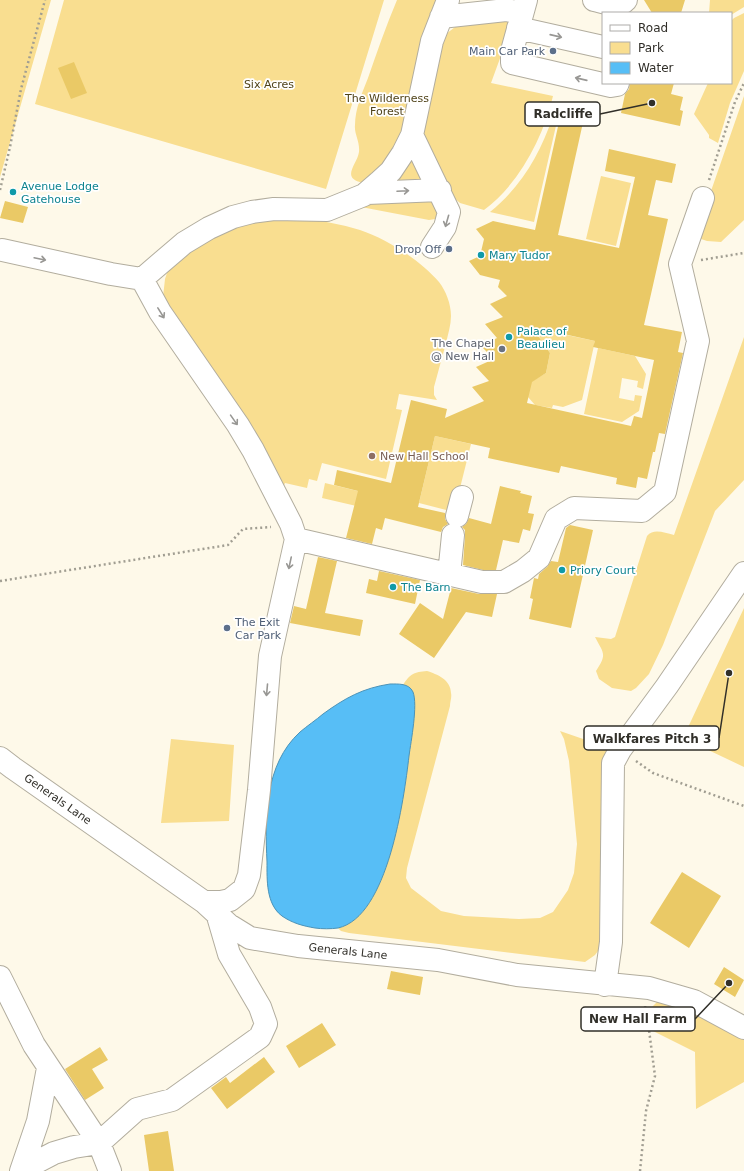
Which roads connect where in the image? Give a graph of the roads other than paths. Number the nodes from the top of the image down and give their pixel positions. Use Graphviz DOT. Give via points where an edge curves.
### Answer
graph roads {
  1 [pos="594,0"];
  2 [pos="626,0"];
  3 [pos="445,9"];
  4 [pos="522,14"];
  5 [pos="602,47"];
  6 [pos="602,84"];
  7 [pos="602,84"];
  8 [pos="616,84"];
  9 [pos="412,135"];
  10 [pos="440,190"];
  11 [pos="367,193"];
  12 [pos="703,198"];
  13 [pos="432,247"];
  14 [pos="2,250"];
  15 [pos="142,279"];
  16 [pos="458,516"];
  17 [pos="296,539"];
  18 [pos="744,573"];
  19 [pos="449,575"];
  20 [pos="0,758"];
  21 [pos="210,907"];
  22 [pos="0,977"];
  23 [pos="605,985"];
  24 [pos="744,1028"];
  25 [pos="48,1068"];
  26 [pos="38,1121"];
  27 [pos="100,1143"];
  28 [pos="54,1153"];
  29 [pos="22,1171"];
  30 [pos="110,1171"];
  1 -- 2 [label="street" via="616,5"];
  3 -- 4 [label="street" via="506,10"];
  3 -- 9 [label="street" via="428,57"];
  4 -- 5 [label="street, one-way"];
  7 -- 4 [label="street, one-way" via="512,63 512,50"];
  8 -- 6 [label="street, one-way"];
  9 -- 10 [label="street"];
  9 -- 11 [label="street" via="391,170"];
  11 -- 10 [label="street, one-way"];
  10 -- 13 [label="street, one-way" via="449,212 445,227"];
  11 -- 15 [label="street" via="327,210 274,209 233,217 184,243"];
  12 -- 19 [label="street" via="680,264 698,341 664,492 642,511 574,508 556,519 539,558 504,582 482,582"];
  14 -- 15 [label="street, one-way"];
  15 -- 17 [label="street, one-way" via="160,312 253,450 291,524"];
  16 -- 19 [label="street"];
  17 -- 19 [label="street"];
  17 -- 21 [label="street, one-way" via="270,656 249,875 244,889 230,900"];
  18 -- 23 [label="street" via="613,763 611,942"];
  20 -- 21 [label="street, Generals Lane"];
  21 -- 23 [label="street, Generals Lane" via="229,925 250,938 298,946 438,960 517,975"];
  21 -- 27 [label="street" via="229,954 260,1007 266,1024 260,1037 172,1100 137,1109"];
  22 -- 25 [label="street"];
  23 -- 24 [label="street, Generals Lane" via="649,988 694,1001"];
  25 -- 26 [label="street"];
  25 -- 27 [label="street"];
  26 -- 28 [label="street"];
  26 -- 29 [label="street"];
  27 -- 28 [label="street"];
  27 -- 30 [label="street"];
  28 -- 29 [label="street"];
}
